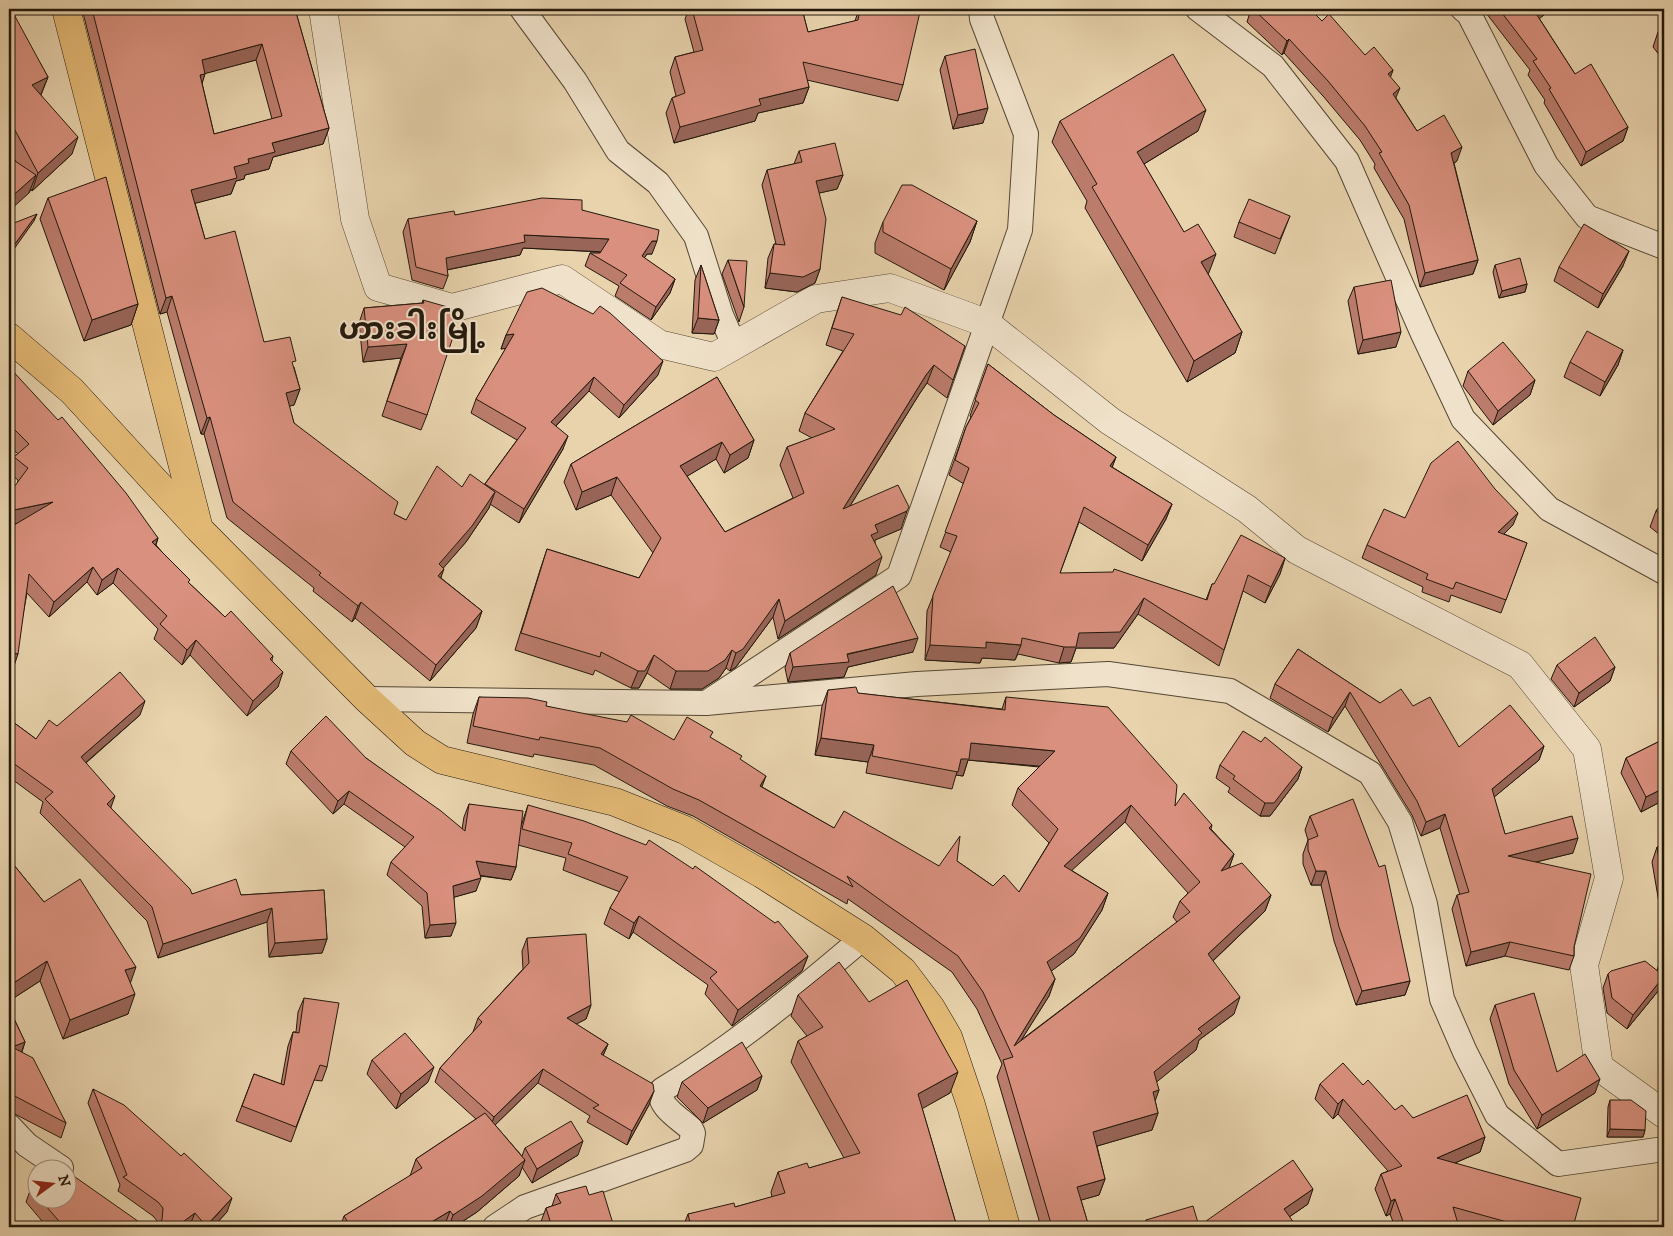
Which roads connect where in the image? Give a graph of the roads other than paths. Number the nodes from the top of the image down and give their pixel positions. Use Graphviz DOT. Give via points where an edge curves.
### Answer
graph roads {
  1 [pos="66,9"];
  2 [pos="323,9"];
  3 [pos="522,9"];
  4 [pos="981,9"];
  5 [pos="1198,9"];
  6 [pos="1463,9"];
  7 [pos="1664,247"];
  8 [pos="986,324"];
  9 [pos="9,337"];
  10 [pos="734,345"];
  11 [pos="199,529"];
  12 [pos="1664,572"];
  13 [pos="367,699"];
  14 [pos="706,703"];
  15 [pos="863,938"];
  16 [pos="1664,1114"];
  17 [pos="9,1126"];
  18 [pos="1664,1149"];
  19 [pos="45,1158"];
  20 [pos="495,1227"];
  21 [pos="1006,1227"];
  1 -- 11 [label="highway"];
  2 -- 10 [label="street" via="354,220 378,287 452,308 562,279 658,344 714,357"];
  3 -- 10 [label="street" via="575,81 618,151 658,183 696,236"];
  4 -- 8 [label="street" via="1026,134 1020,230"];
  5 -- 12 [label="street" via="1273,66 1347,161 1463,419 1549,510"];
  6 -- 7 [label="street" via="1469,14 1546,164 1588,217"];
  8 -- 10 [label="street" via="890,288 816,299"];
  8 -- 14 [label="street" via="898,576"];
  8 -- 16 [label="street" via="1110,421 1247,509 1296,550 1520,665 1587,749 1609,878 1584,964 1599,1067"];
  9 -- 11 [label="highway" via="72,391"];
  11 -- 13 [label="highway"];
  13 -- 14 [label="street"];
  13 -- 15 [label="highway" via="415,743 442,760 615,802 685,830"];
  14 -- 18 [label="street" via="918,684 1108,674 1230,691 1370,773 1400,822 1425,904 1442,999 1497,1115 1558,1164"];
  15 -- 20 [label="street" via="753,1029 662,1090 663,1104 693,1133 691,1145 685,1150 525,1207"];
  15 -- 21 [label="highway" via="903,971 948,1037"];
  17 -- 19 [label="street"];
}
